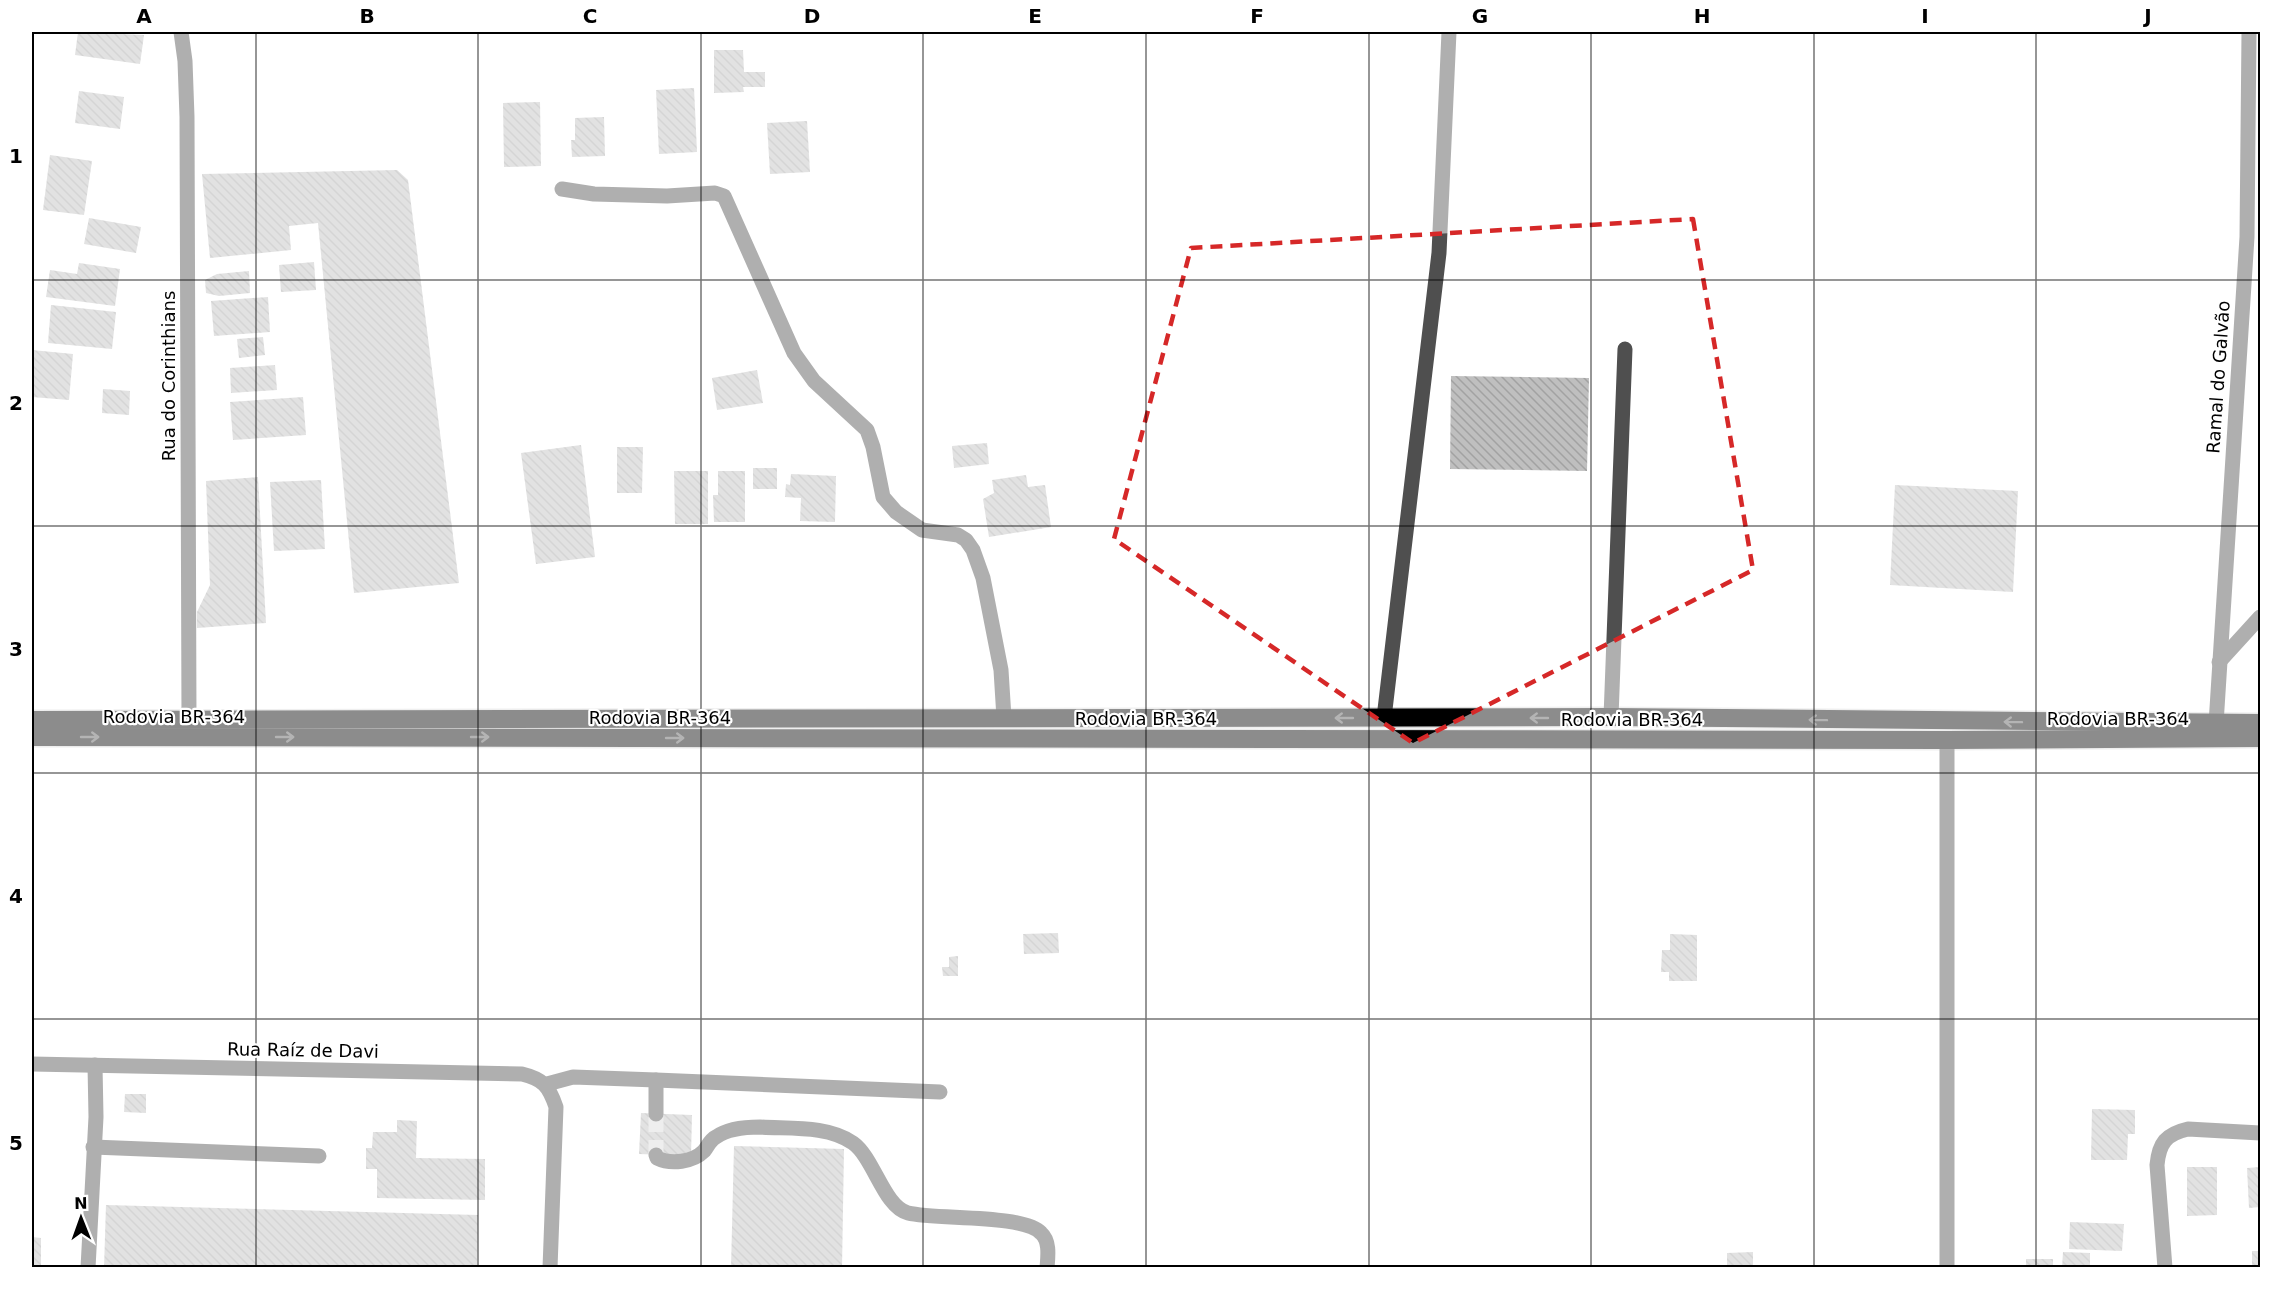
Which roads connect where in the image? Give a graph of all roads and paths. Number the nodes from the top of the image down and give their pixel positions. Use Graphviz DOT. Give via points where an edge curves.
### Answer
graph roads {
  1 [pos="181,32"];
  2 [pos="1449,32"];
  3 [pos="2249,32"];
  4 [pos="562,189"];
  5 [pos="1625,349"];
  6 [pos="2260,617"];
  7 [pos="2219,662"];
  8 [pos="1611,717"];
  9 [pos="1004,718"];
  10 [pos="1384,718"];
  11 [pos="32,720"];
  12 [pos="189,721"];
  13 [pos="2260,723"];
  14 [pos="2216,724"];
  15 [pos="32,736"];
  16 [pos="2260,738"];
  17 [pos="1947,740"];
  18 [pos="32,1064"];
  19 [pos="95,1065"];
  20 [pos="656,1080"];
  21 [pos="547,1084"];
  22 [pos="940,1092"];
  23 [pos="656,1114"];
  24 [pos="2260,1133"];
  25 [pos="93,1147"];
  26 [pos="656,1155"];
  27 [pos="319,1156"];
  28 [pos="88,1268"];
  29 [pos="550,1268"];
  30 [pos="1047,1268"];
  31 [pos="1947,1268"];
  32 [pos="2165,1268"];
  1 -- 12 [label="street, Rua do Corinthians" via="187,117"];
  2 -- 10 [label="street" via="1439,253"];
  3 -- 7 [label="street, Ramal do Galvão" via="2247,237"];
  4 -- 9 [label="street" via="594,194 724,196 794,352 814,381 867,430 884,497 896,512 915,525 934,533 957,535 973,550 983,578 1001,669"];
  5 -- 8 [label="street"];
  6 -- 7 [label="street"];
  7 -- 14 [label="street, Ramal do Galvão"];
  8 -- 10 [label="highway, one-way"];
  14 -- 8 [label="highway, one-way"];
  10 -- 9 [label="highway, one-way"];
  9 -- 12 [label="highway"];
  11 -- 12 [label="highway"];
  13 -- 14 [label="highway"];
  15 -- 17 [label="highway, Rodovia BR-364, one-way"];
  16 -- 17 [label="highway, Rodovia BR-364"];
  17 -- 31 [label="street"];
  18 -- 19 [label="street, Rua Raíz de Davi"];
  19 -- 21 [label="street, Rua Raíz de Davi" via="522,1074"];
  19 -- 25 [label="street"];
  20 -- 21 [label="street" via="573,1077"];
  20 -- 22 [label="street"];
  20 -- 23 [label="street"];
  21 -- 29 [label="street" via="556,1107"];
  24 -- 32 [label="street" via="2177,1131 2162,1142 2157,1165"];
  25 -- 27 [label="street"];
  25 -- 28 [label="street"];
  26 -- 30 [label="street" via="665,1161 693,1158 716,1137 756,1127 835,1134 853,1143 870,1161 888,1197 904,1212 1029,1226 1041,1233 1047,1244"];
}
